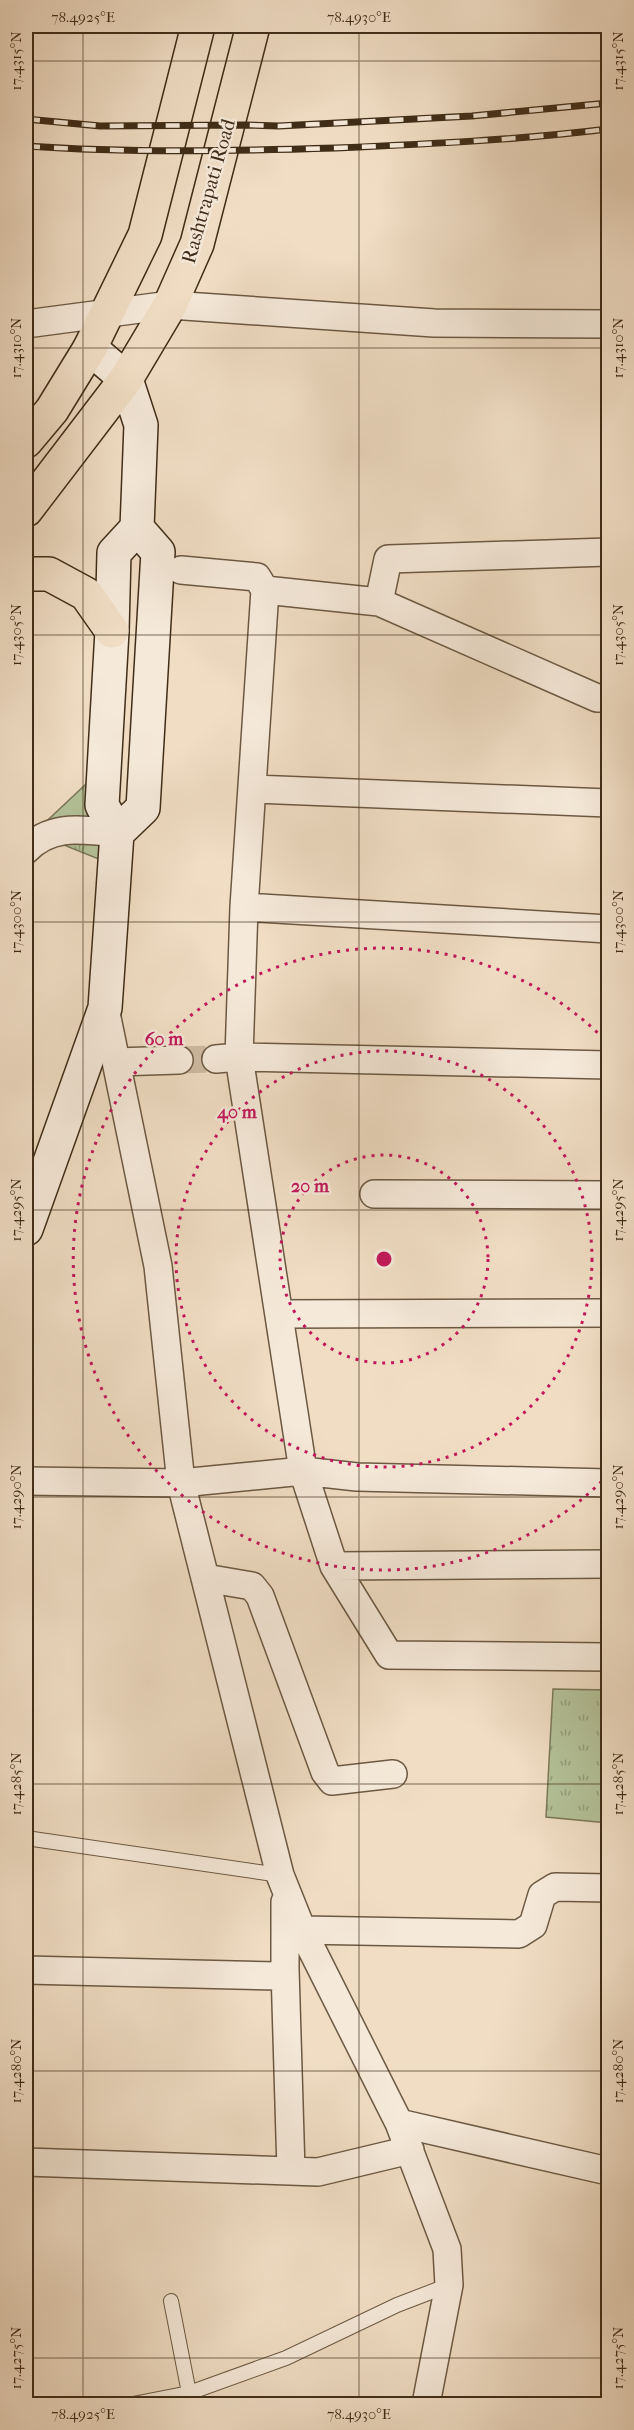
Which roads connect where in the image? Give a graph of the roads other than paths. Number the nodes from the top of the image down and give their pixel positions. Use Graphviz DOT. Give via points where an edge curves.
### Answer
graph roads {
  1 [pos="198,26"];
  2 [pos="253,26"];
  3 [pos="170,305"];
  4 [pos="107,313"];
  5 [pos="26,324"];
  6 [pos="609,324"];
  7 [pos="90,348"];
  8 [pos="126,379"];
  9 [pos="26,441"];
  10 [pos="26,510"];
  11 [pos="137,528"];
  12 [pos="609,552"];
  13 [pos="181,570"];
  14 [pos="26,574"];
  15 [pos="265,590"];
  16 [pos="379,602"];
  17 [pos="112,631"];
  18 [pos="609,698"];
  19 [pos="252,789"];
  20 [pos="609,803"];
  21 [pos="117,833"];
  22 [pos="26,850"];
  23 [pos="244,907"];
  24 [pos="609,929"];
  25 [pos="105,1008"];
  26 [pos="227,1058"];
  27 [pos="179,1060"];
  28 [pos="116,1062"];
  29 [pos="609,1065"];
  30 [pos="374,1194"];
  31 [pos="609,1195"];
  32 [pos="26,1229"];
  33 [pos="609,1313"];
  34 [pos="280,1314"];
  35 [pos="303,1471"];
  36 [pos="26,1481"];
  37 [pos="181,1483"];
  38 [pos="609,1483"];
  39 [pos="609,1564"];
  40 [pos="333,1566"];
  41 [pos="205,1578"];
  42 [pos="609,1657"];
  43 [pos="393,1774"];
  44 [pos="26,1838"];
  45 [pos="282,1880"];
  46 [pos="609,1888"];
  47 [pos="302,1930"];
  48 [pos="285,1969"];
  49 [pos="26,1970"];
  50 [pos="399,2123"];
  51 [pos="410,2150"];
  52 [pos="26,2162"];
  53 [pos="609,2170"];
  54 [pos="291,2171"];
  55 [pos="449,2285"];
  56 [pos="171,2301"];
  57 [pos="189,2393"];
  58 [pos="133,2404"];
  59 [pos="426,2404"];
  1 -- 4 [label="main road" via="146,235"];
  2 -- 3 [label="main road, Rashtrapati Road" via="197,244"];
  3 -- 4 [label="street"];
  3 -- 6 [label="street" via="434,323"];
  3 -- 8 [label="main road, Rashtrapati Road"];
  4 -- 5 [label="street"];
  4 -- 7 [label="main road"];
  7 -- 8 [label="main road"];
  7 -- 9 [label="main road" via="52,410"];
  8 -- 10 [label="main road, Rashtrapati Road"];
  8 -- 11 [label="main road" via="141,425"];
  11 -- 17 [label="main road" via="114,553"];
  11 -- 21 [label="main road" via="158,552 143,808"];
  12 -- 16 [label="street" via="388,559"];
  13 -- 15 [label="street" via="257,577"];
  14 -- 17 [label="main road" via="49,574 86,594"];
  15 -- 16 [label="street"];
  15 -- 19 [label="street"];
  16 -- 18 [label="street" via="597,698"];
  17 -- 21 [label="main road" via="102,805"];
  19 -- 20 [label="street"];
  19 -- 23 [label="street"];
  21 -- 22 [label="street" via="71,829 38,837"];
  21 -- 25 [label="main road"];
  23 -- 24 [label="street"];
  23 -- 26 [label="street"];
  25 -- 28 [label="street"];
  25 -- 32 [label="main road"];
  26 -- 29 [label="street"];
  26 -- 34 [label="street"];
  27 -- 28 [label="street"];
  28 -- 37 [label="street" via="158,1266"];
  30 -- 31 [label="street"];
  33 -- 34 [label="street"];
  34 -- 35 [label="street"];
  35 -- 37 [label="street"];
  35 -- 38 [label="street" via="357,1477"];
  35 -- 40 [label="street"];
  36 -- 37 [label="street"];
  37 -- 41 [label="street"];
  39 -- 40 [label="street"];
  40 -- 42 [label="street" via="389,1655"];
  41 -- 43 [label="street" via="252,1586 260,1596 325,1772 332,1780"];
  41 -- 45 [label="street"];
  44 -- 45 [label="lane"];
  45 -- 47 [label="street"];
  45 -- 48 [label="street"];
  46 -- 47 [label="street" via="555,1887 543,1895 532,1925 519,1934"];
  47 -- 50 [label="street"];
  48 -- 49 [label="street" via="278,1976"];
  48 -- 54 [label="street"];
  50 -- 51 [label="street"];
  50 -- 53 [label="street"];
  51 -- 54 [label="street" via="318,2172"];
  51 -- 55 [label="street" via="447,2249"];
  52 -- 54 [label="street"];
  55 -- 57 [label="lane" via="397,2305 286,2358"];
  55 -- 59 [label="street"];
  56 -- 57 [label="lane"];
  57 -- 58 [label="lane"];
}
